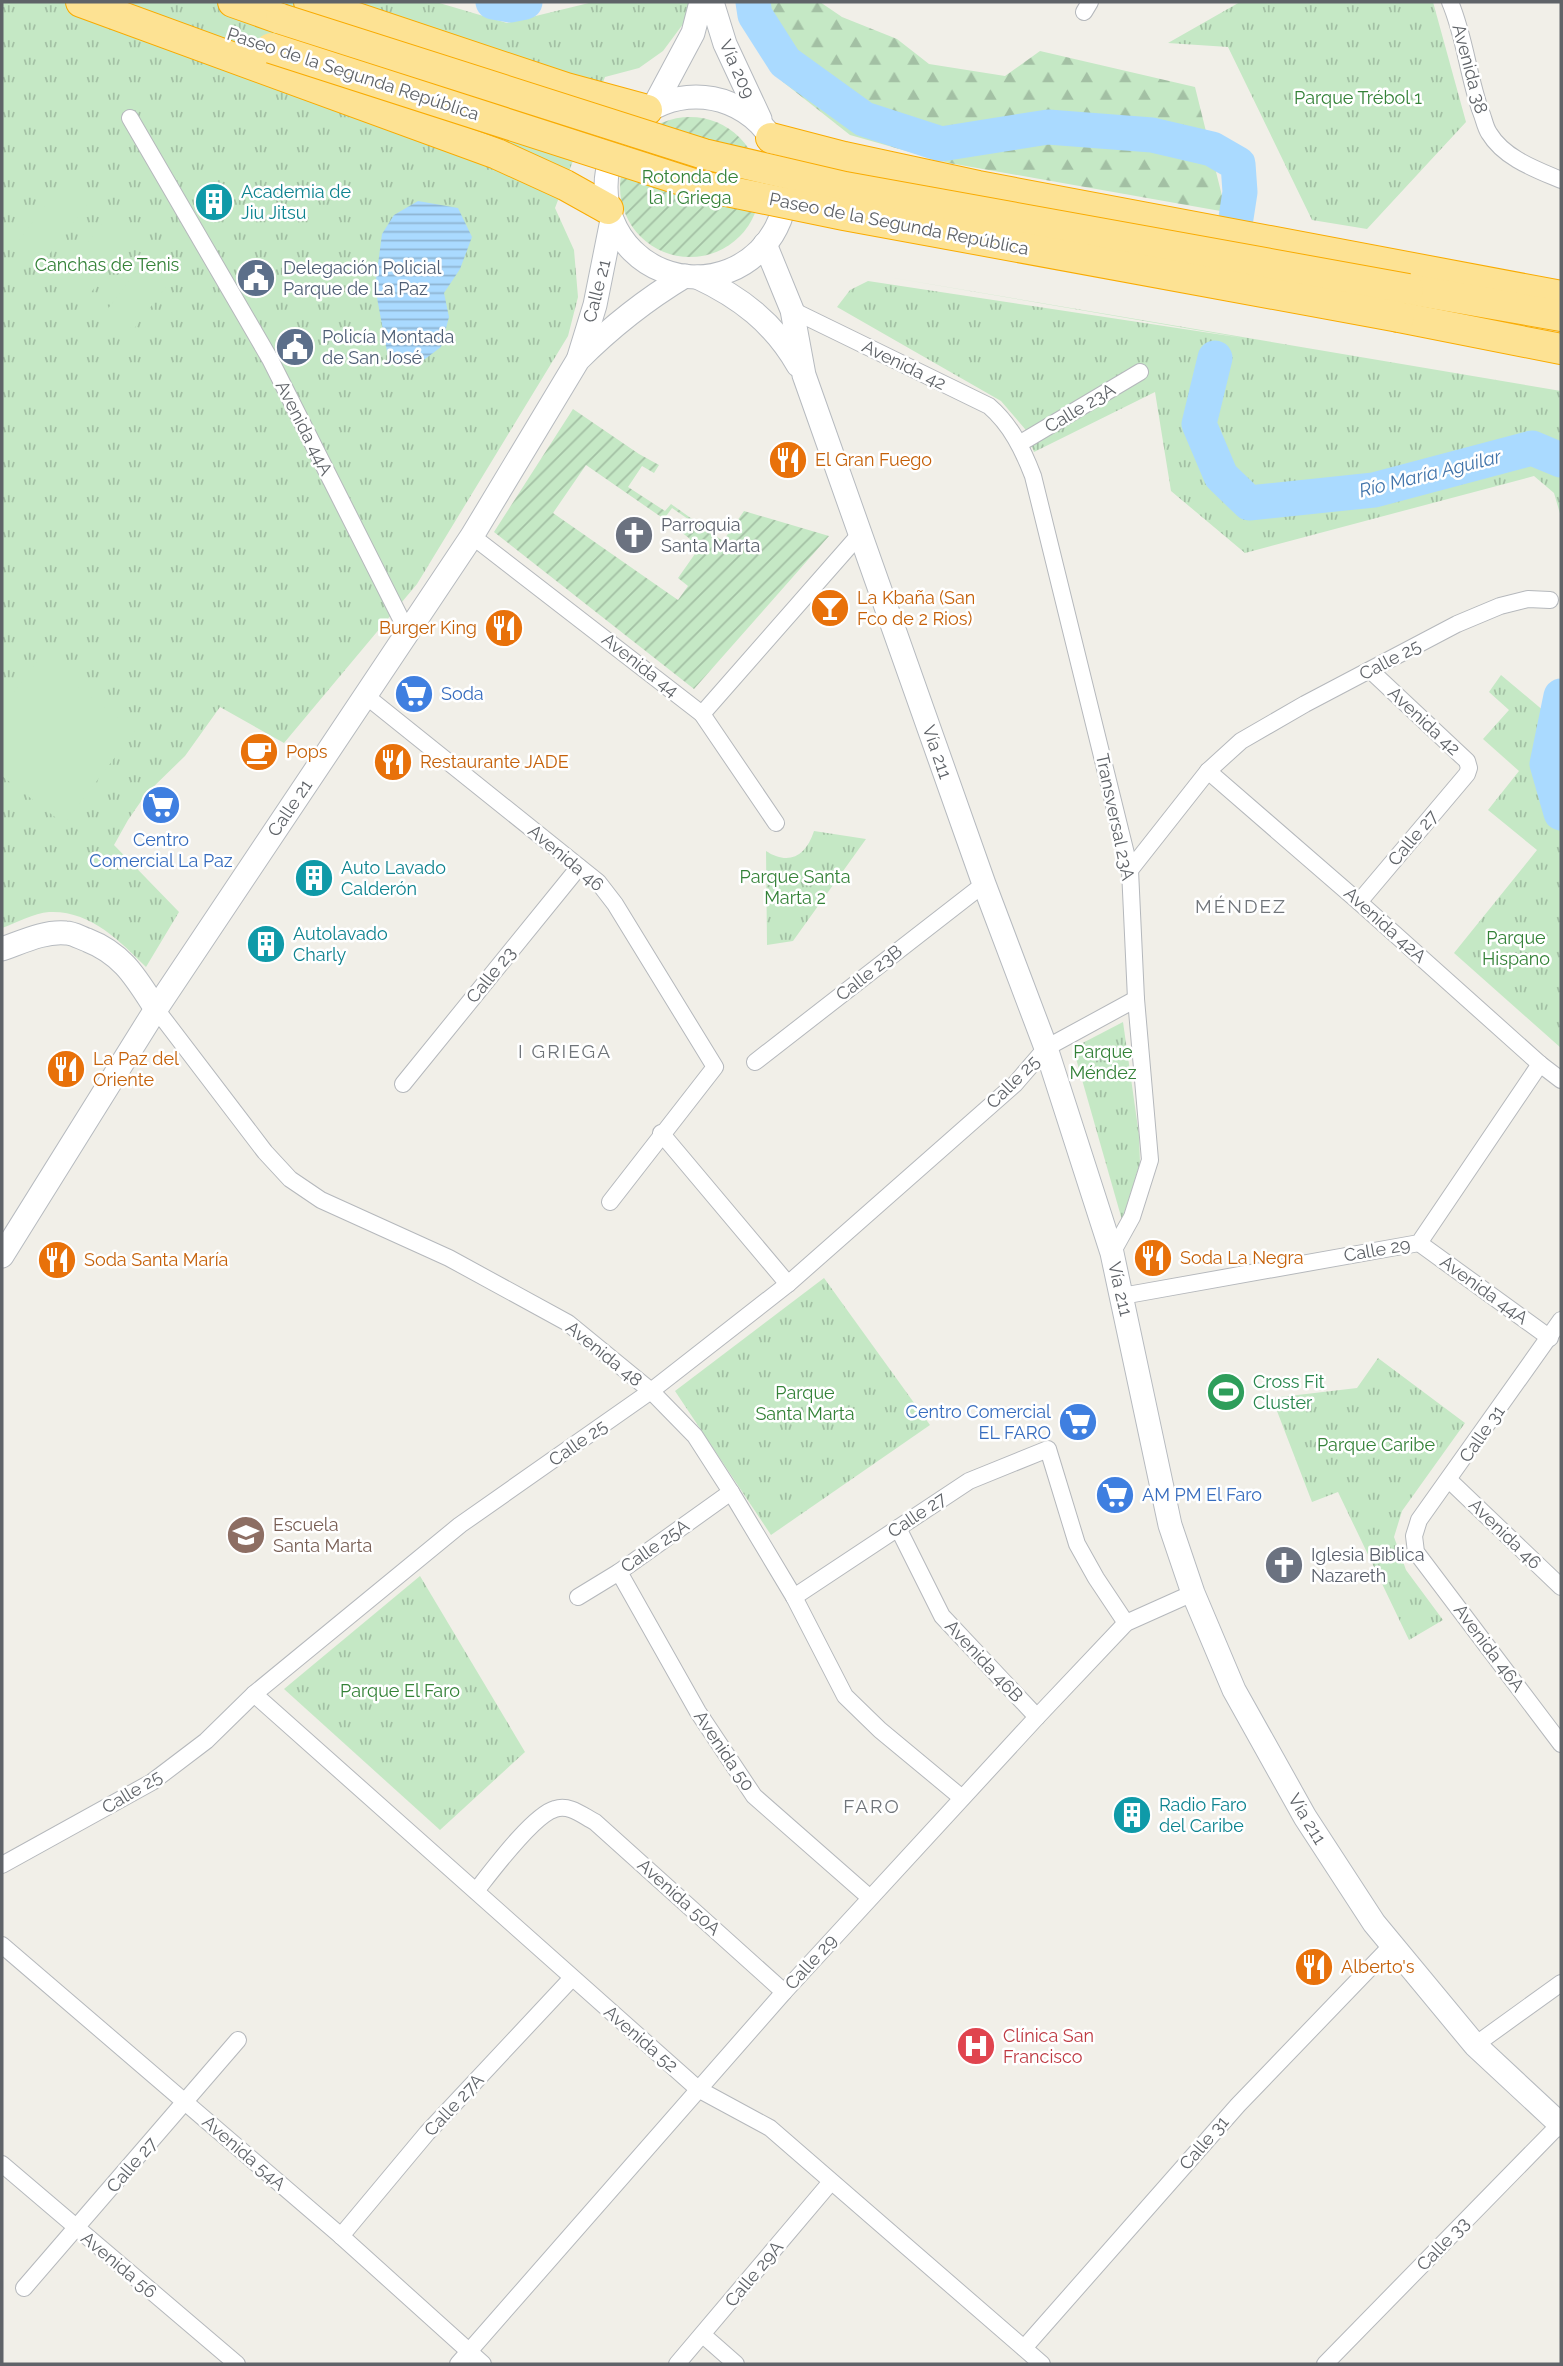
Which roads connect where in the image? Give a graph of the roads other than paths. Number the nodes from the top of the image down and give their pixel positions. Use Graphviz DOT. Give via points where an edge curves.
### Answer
graph roads {
  1 [pos="81,2"];
  2 [pos="132,2"];
  3 [pos="233,2"];
  4 [pos="309,2"];
  5 [pos="701,2"];
  6 [pos="712,2"];
  7 [pos="1450,2"];
  8 [pos="441,47"];
  9 [pos="651,108"];
  10 [pos="130,118"];
  11 [pos="408,120"];
  12 [pos="770,136"];
  13 [pos="1561,180"];
  14 [pos="610,214"];
  15 [pos="765,244"];
  16 [pos="691,277"];
  17 [pos="1403,303"];
  18 [pos="1558,309"];
  19 [pos="792,310"];
  20 [pos="1561,349"];
  21 [pos="578,360"];
  22 [pos="1140,372"];
  23 [pos="804,375"];
  24 [pos="1009,428"];
  25 [pos="1019,444"];
  26 [pos="860,534"];
  27 [pos="472,536"];
  28 [pos="1550,600"];
  29 [pos="408,633"];
  30 [pos="1371,671"];
  31 [pos="366,696"];
  32 [pos="702,714"];
  33 [pos="1208,771"];
  34 [pos="1467,774"];
  35 [pos="776,823"];
  36 [pos="579,867"];
  37 [pos="1130,870"];
  38 [pos="984,884"];
  39 [pos="1359,902"];
  40 [pos="2,949"];
  41 [pos="1136,999"];
  42 [pos="156,1009"];
  43 [pos="1046,1048"];
  44 [pos="755,1062"];
  45 [pos="1540,1064"];
  46 [pos="1561,1080"];
  47 [pos="403,1084"];
  48 [pos="661,1133"];
  49 [pos="610,1202"];
  50 [pos="1419,1242"];
  51 [pos="1112,1253"];
  52 [pos="2,1256"];
  53 [pos="788,1284"];
  54 [pos="1122,1296"];
  55 [pos="1561,1320"];
  56 [pos="1550,1338"];
  57 [pos="651,1391"];
  58 [pos="1449,1480"];
  59 [pos="731,1492"];
  60 [pos="898,1528"];
  61 [pos="1416,1552"];
  62 [pos="619,1572"];
  63 [pos="1561,1587"];
  64 [pos="1193,1593"];
  65 [pos="578,1597"];
  66 [pos="794,1597"];
  67 [pos="1126,1623"];
  68 [pos="254,1694"];
  69 [pos="1037,1717"];
  70 [pos="1561,1744"];
  71 [pos="962,1798"];
  72 [pos="2,1865"];
  73 [pos="476,1891"];
  74 [pos="869,1897"];
  75 [pos="2,1945"];
  76 [pos="1392,1945"];
  77 [pos="572,1978"];
  78 [pos="1561,1983"];
  79 [pos="784,1992"];
  80 [pos="238,2040"];
  81 [pos="1475,2045"];
  82 [pos="698,2088"];
  83 [pos="186,2103"];
  84 [pos="1560,2125"];
  85 [pos="2,2164"];
  86 [pos="830,2183"];
  87 [pos="77,2229"];
  88 [pos="341,2236"];
  89 [pos="24,2288"];
  90 [pos="703,2335"];
  91 [pos="1024,2348"];
  92 [pos="463,2358"];
  93 [pos="237,2364"];
  94 [pos="483,2364"];
  95 [pos="677,2364"];
  96 [pos="736,2364"];
  97 [pos="1042,2364"];
  98 [pos="1325,2364"];
  1 -- 11 [label="highway"];
  2 -- 17 [label="highway, Paseo de la Segunda República, bridge" via="697,185 857,217"];
  3 -- 17 [label="highway, Paseo de la Segunda República, bridge" via="704,154"];
  4 -- 8 [label="highway"];
  5 -- 9 [label="main road, Vía 209" via="694,33"];
  6 -- 12 [label="main road, Vía 209" via="725,44"];
  7 -- 13 [label="street, Avenida 38" via="1489,133 1526,166"];
  8 -- 9 [label="highway" via="566,88"];
  8 -- 11 [label="highway" via="451,76 446,97 428,116"];
  9 -- 12 [label="main road" via="696,96 717,99 737,106"];
  9 -- 14 [label="main road" via="626,128 611,153 605,180"];
  10 -- 29 [label="street, Avenida 44A" via="270,359"];
  11 -- 14 [label="highway" via="537,171"];
  12 -- 15 [label="main road" via="786,178 780,220"];
  12 -- 18 [label="highway" via="844,157"];
  14 -- 16 [label="main road" via="621,237 649,264"];
  14 -- 21 [label="main road, Calle 21" via="595,305"];
  15 -- 16 [label="main road" via="746,262 723,273"];
  15 -- 19 [label="main road, Vía 211"];
  16 -- 21 [label="main road, Calle 21" via="628,314"];
  16 -- 23 [label="main road, Vía 211" via="749,306 771,326"];
  17 -- 18 [label="highway, Paseo de la Segunda República"];
  17 -- 20 [label="highway, Paseo de la Segunda República"];
  19 -- 23 [label="main road, Vía 211"];
  19 -- 24 [label="street, Avenida 42" via="989,406"];
  21 -- 27 [label="main road, Calle 21"];
  22 -- 25 [label="street, Calle 23A"];
  23 -- 26 [label="main road, Vía 211"];
  24 -- 25 [label="street, Transversal 23A"];
  25 -- 37 [label="street, Transversal 23A" via="1033,476"];
  26 -- 32 [label="street"];
  26 -- 38 [label="main road, Vía 211"];
  27 -- 29 [label="main road, Calle 21"];
  27 -- 32 [label="street, Avenida 44"];
  28 -- 30 [label="street, Calle 25" via="1500,606"];
  29 -- 31 [label="main road, Calle 21"];
  30 -- 33 [label="street, Calle 25" via="1241,741"];
  30 -- 34 [label="street, Avenida 42" via="1467,761"];
  31 -- 36 [label="street, Avenida 46"];
  31 -- 42 [label="main road, Calle 21"];
  32 -- 35 [label="street, Avenida 44"];
  33 -- 37 [label="street, Calle 25"];
  33 -- 39 [label="street, Avenida 42A"];
  34 -- 39 [label="street, Calle 27"];
  36 -- 47 [label="street, Calle 23"];
  36 -- 48 [label="street, Avenida 46" via="615,904 715,1067"];
  37 -- 41 [label="street, Transversal 23A"];
  38 -- 43 [label="main road, Vía 211"];
  38 -- 44 [label="street, Calle 23B"];
  39 -- 45 [label="street, Avenida 42A"];
  40 -- 42 [label="main road" via="40,936 67,933 94,943 129,968"];
  41 -- 43 [label="street, Calle 25"];
  41 -- 51 [label="street, Transversal 23A" via="1150,1160 1132,1217"];
  42 -- 52 [label="main road, Calle 21"];
  42 -- 57 [label="street, Avenida 48" via="290,1180 321,1200 449,1258 568,1323"];
  43 -- 51 [label="main road, Vía 211"];
  43 -- 53 [label="street, Calle 25" via="1015,1084"];
  45 -- 46 [label="street, Avenida 42A"];
  45 -- 50 [label="street, Calle 29"];
  48 -- 49 [label="street"];
  48 -- 53 [label="street"];
  50 -- 54 [label="street, Calle 29"];
  50 -- 56 [label="street, Avenida 44A"];
  51 -- 54 [label="main road, Vía 211"];
  53 -- 57 [label="street, Calle 25"];
  54 -- 64 [label="main road, Vía 211" via="1171,1525"];
  55 -- 56 [label="street, Calle 31"];
  56 -- 58 [label="street, Calle 31"];
  57 -- 59 [label="street, Avenida 48" via="695,1436"];
  57 -- 68 [label="street, Calle 25" via="460,1525"];
  58 -- 61 [label="street, Calle 31" via="1419,1520"];
  58 -- 63 [label="street, Avenida 46"];
  59 -- 62 [label="street, Calle 25A"];
  59 -- 66 [label="street, Avenida 48"];
  60 -- 66 [label="street, Calle 27"];
  60 -- 67 [label="street, Calle 27" via="969,1481 1048,1450 1077,1544"];
  60 -- 69 [label="street, Avenida 46B" via="942,1616"];
  61 -- 70 [label="street, Avenida 46A"];
  62 -- 65 [label="street, Calle 25A"];
  62 -- 74 [label="street, Avenida 50" via="698,1712 754,1796"];
  64 -- 67 [label="street, Calle 29"];
  64 -- 76 [label="main road, Vía 211" via="1234,1690 1305,1817"];
  66 -- 71 [label="street, Avenida 48" via="845,1696"];
  67 -- 69 [label="street, Calle 29"];
  68 -- 72 [label="street, Calle 25" via="206,1741 152,1782"];
  68 -- 73 [label="street, Avenida 52"];
  69 -- 71 [label="street, Calle 29"];
  71 -- 74 [label="street, Calle 29"];
  73 -- 77 [label="street, Avenida 52"];
  73 -- 79 [label="street, Avenida 50A" via="538,1820 555,1809 570,1808 595,1822"];
  74 -- 79 [label="street, Calle 29"];
  75 -- 83 [label="street, Avenida 54A"];
  76 -- 81 [label="main road, Vía 211"];
  76 -- 91 [label="street, Calle 31" via="1238,2105"];
  77 -- 82 [label="street, Avenida 52"];
  77 -- 88 [label="street, Calle 27A" via="427,2133"];
  78 -- 81 [label="street"];
  79 -- 82 [label="street, Calle 29"];
  80 -- 83 [label="street, Calle 27"];
  81 -- 84 [label="main road, Vía 211"];
  82 -- 86 [label="street, Avenida 52" via="770,2128"];
  82 -- 92 [label="street, Calle 29"];
  83 -- 87 [label="street, Calle 27"];
  83 -- 88 [label="street, Avenida 54A"];
  84 -- 98 [label="street, Calle 33"];
  85 -- 87 [label="street, Avenida 56"];
  86 -- 90 [label="street, Calle 29A"];
  86 -- 91 [label="street, Avenida 52"];
  87 -- 89 [label="street, Calle 27"];
  87 -- 93 [label="street, Avenida 56"];
  88 -- 92 [label="street, Avenida 54A"];
  90 -- 95 [label="street, Calle 29A"];
  90 -- 96 [label="street"];
  91 -- 97 [label="street, Avenida 52"];
  92 -- 94 [label="street, Avenida 54A"];
}
